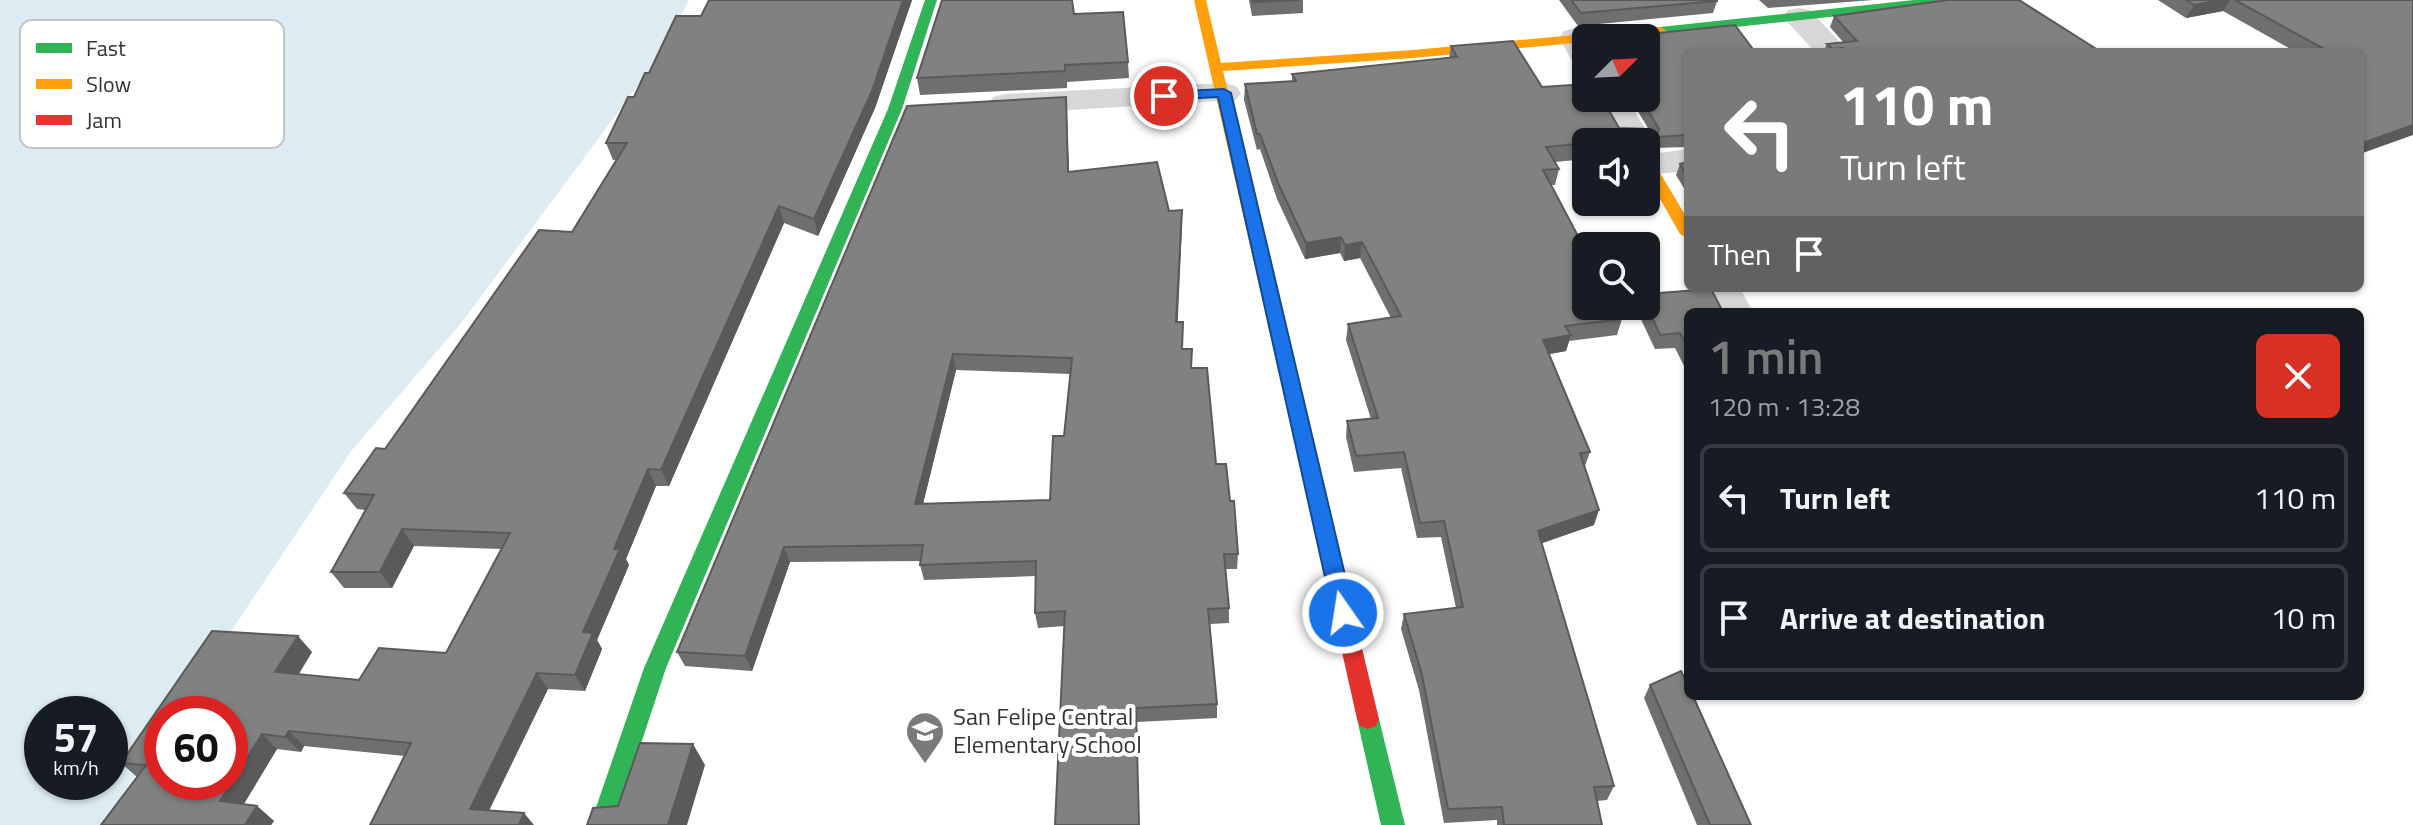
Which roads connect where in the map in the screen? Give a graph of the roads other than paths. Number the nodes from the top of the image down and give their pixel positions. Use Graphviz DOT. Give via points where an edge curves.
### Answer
graph roads {
  1 [pos="931,0"];
  2 [pos="1200,0"];
  3 [pos="1950,0"];
  4 [pos="1799,17"];
  5 [pos="1660,37"];
  6 [pos="1829,48"];
  7 [pos="1572,49"];
  8 [pos="1220,80"];
  9 [pos="973,105"];
  10 [pos="1660,158"];
  11 [pos="1684,160"];
  12 [pos="1660,185"];
  13 [pos="1684,227"];
  14 [pos="602,825"];
  15 [pos="1393,825"];
  1 -- 14 [label="street" via="911,108 655,668"];
  2 -- 8 [label="street"];
  3 -- 4 [label="street"];
  4 -- 5 [label="street"];
  4 -- 6 [label="street"];
  7 -- 8 [label="street"];
  8 -- 9 [label="street"];
  8 -- 15 [label="street"];
  10 -- 11 [label="street"];
  12 -- 13 [label="street"];
}
